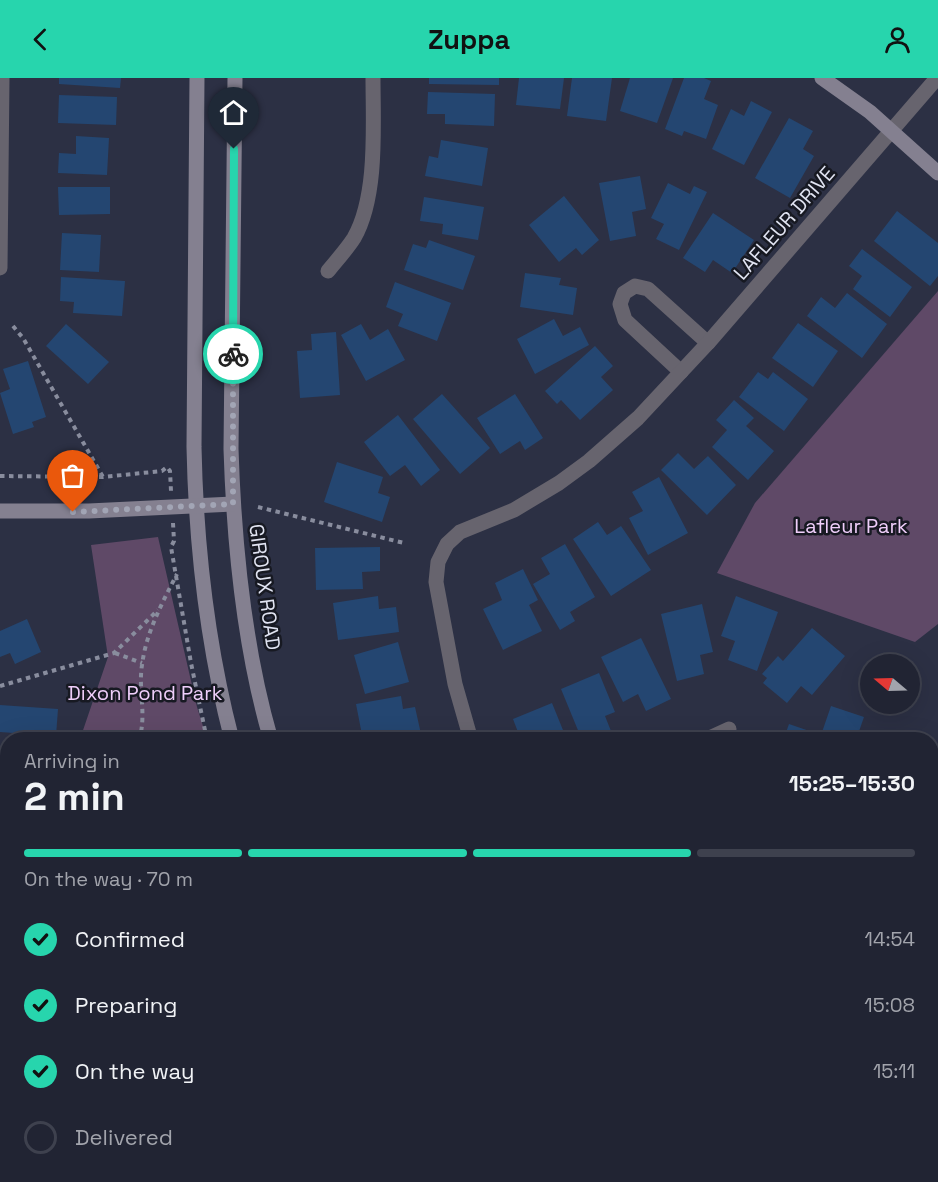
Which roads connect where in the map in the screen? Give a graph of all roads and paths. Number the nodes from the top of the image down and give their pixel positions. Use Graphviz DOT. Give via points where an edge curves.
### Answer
graph roads {
  1 [pos="2,78"];
  2 [pos="197,78"];
  3 [pos="235,78"];
  4 [pos="373,78"];
  5 [pos="822,78"];
  6 [pos="937,78"];
  7 [pos="892,130"];
  8 [pos="938,173"];
  9 [pos="0,268"];
  10 [pos="328,271"];
  11 [pos="13,326"];
  12 [pos="708,343"];
  13 [pos="681,372"];
  14 [pos="170,471"];
  15 [pos="0,476"];
  16 [pos="103,477"];
  17 [pos="233,504"];
  18 [pos="195,506"];
  19 [pos="258,507"];
  20 [pos="0,511"];
  21 [pos="174,541"];
  22 [pos="404,543"];
  23 [pos="177,574"];
  24 [pos="158,610"];
  25 [pos="114,653"];
  26 [pos="142,663"];
  27 [pos="0,686"];
  28 [pos="729,729"];
  29 [pos="140,732"];
  30 [pos="205,732"];
  31 [pos="230,732"];
  32 [pos="269,732"];
  33 [pos="469,732"];
  34 [pos="722,732"];
  1 -- 9 [label="street"];
  2 -- 18 [label="main road"];
  3 -- 17 [label="main road, GIROUX ROAD"];
  4 -- 10 [label="street" via="372,156 364,209 353,238"];
  5 -- 7 [label="main road"];
  6 -- 7 [label="street, LAFLEUR DRIVE"];
  7 -- 8 [label="main road"];
  7 -- 12 [label="street, LAFLEUR DRIVE"];
  11 -- 16 [label="path"];
  12 -- 13 [label="street, LAFLEUR DRIVE"];
  12 -- 13 [label="street" via="648,289 635,286 624,293 620,304 625,320"];
  13 -- 33 [label="street, LAFLEUR DRIVE" via="638,418 582,466 522,506 459,532 443,549 436,582 453,675"];
  14 -- 16 [label="path" via="166,467 162,471"];
  15 -- 16 [label="path"];
  17 -- 18 [label="main road"];
  17 -- 32 [label="main road, GIROUX ROAD" via="242,595"];
  18 -- 20 [label="main road"];
  18 -- 31 [label="main road" via="210,634"];
  19 -- 22 [label="path"];
  21 -- 23 [label="path" via="171,547"];
  23 -- 24 [label="path"];
  23 -- 30 [label="path"];
  24 -- 25 [label="path"];
  24 -- 26 [label="path"];
  25 -- 26 [label="path"];
  25 -- 27 [label="path"];
  26 -- 29 [label="path"];
  28 -- 34 [label="street"];
}
